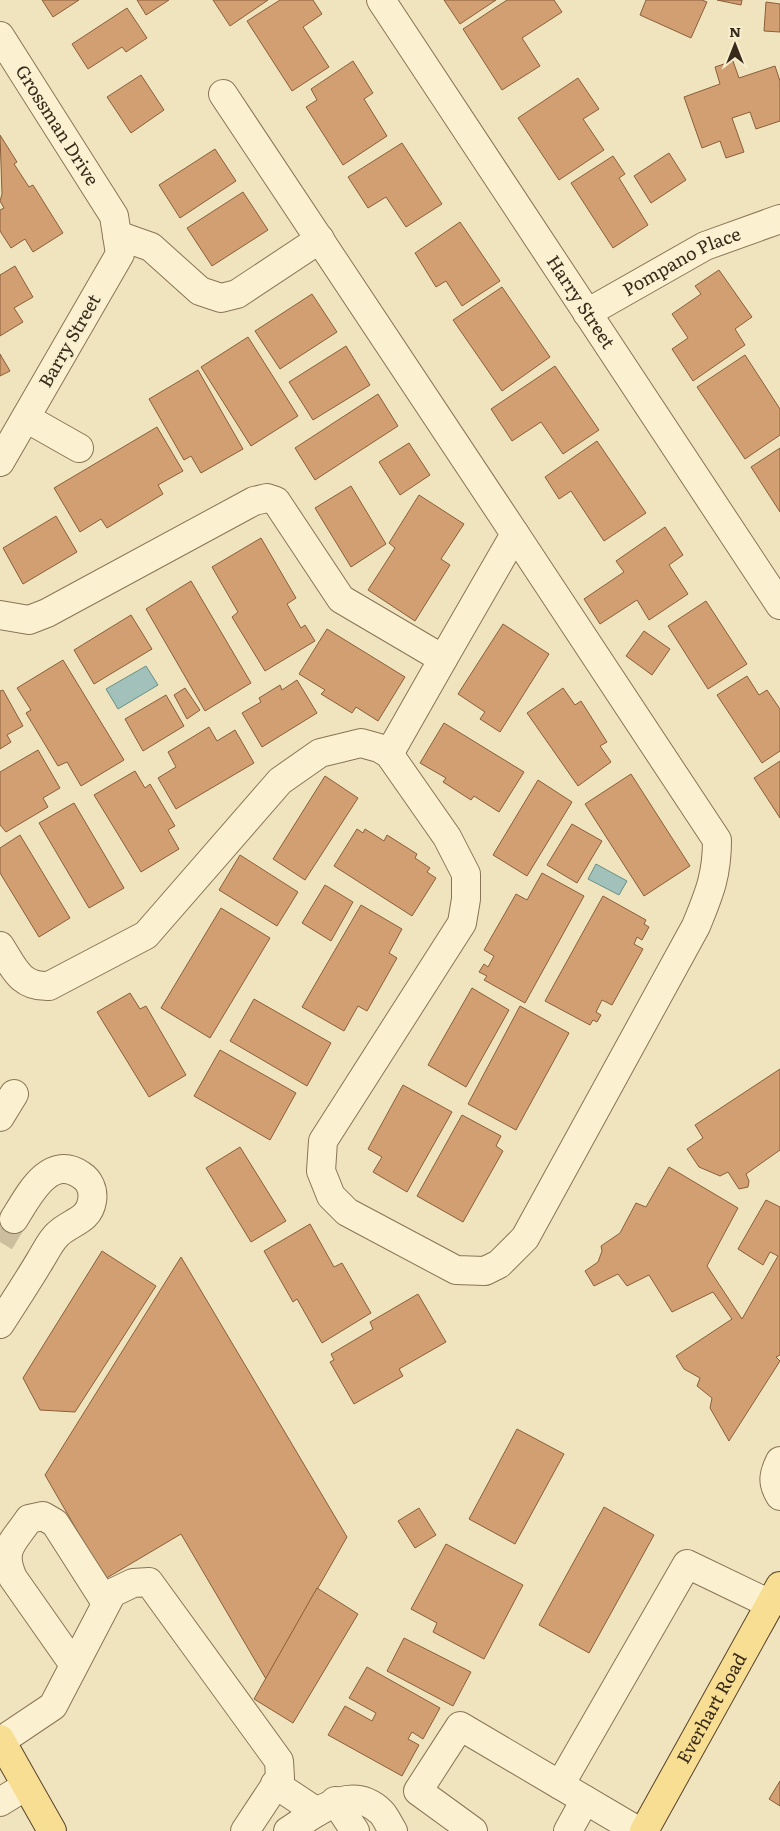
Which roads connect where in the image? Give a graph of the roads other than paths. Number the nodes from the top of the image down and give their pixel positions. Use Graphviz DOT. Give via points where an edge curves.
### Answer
graph roads {
  1 [pos="381,0"];
  2 [pos="0,36"];
  3 [pos="223,94"];
  4 [pos="780,219"];
  5 [pos="115,226"];
  6 [pos="320,240"];
  7 [pos="587,313"];
  8 [pos="26,418"];
  9 [pos="79,448"];
  10 [pos="0,462"];
  11 [pos="515,534"];
  12 [pos="780,605"];
  13 [pos="0,615"];
  14 [pos="443,659"];
  15 [pos="389,754"];
  16 [pos="0,946"];
  17 [pos="14,1218"];
  18 [pos="0,1324"];
  19 [pos="780,1461"];
  20 [pos="780,1496"];
  21 [pos="775,1595"];
  22 [pos="106,1603"];
  23 [pos="74,1665"];
  24 [pos="0,1740"];
  25 [pos="275,1784"];
  26 [pos="560,1785"];
  27 [pos="26,1786"];
  28 [pos="586,1800"];
  29 [pos="0,1802"];
  30 [pos="326,1806"];
  31 [pos="52,1831"];
  32 [pos="245,1831"];
  33 [pos="288,1831"];
  34 [pos="356,1831"];
  35 [pos="394,1831"];
  36 [pos="473,1831"];
  37 [pos="568,1831"];
  38 [pos="638,1831"];
  39 [pos="644,1831"];
  1 -- 7 [label="street, Harry Street"];
  2 -- 5 [label="street, Grossman Drive"];
  3 -- 6 [label="street"];
  4 -- 7 [label="street, Pompano Place" via="705,246"];
  5 -- 6 [label="street" via="151,247 200,291 221,298 238,294"];
  5 -- 8 [label="street, Barry Street" via="120,254"];
  6 -- 11 [label="street"];
  7 -- 12 [label="street, Harry Street"];
  8 -- 9 [label="street"];
  8 -- 10 [label="street, Barry Street"];
  11 -- 14 [label="street"];
  11 -- 15 [label="street" via="718,840 718,863 696,926 525,1238 499,1264 485,1271 456,1270 347,1212 331,1196 321,1171 323,1141 462,924 466,874 451,844"];
  13 -- 14 [label="street" via="29,620 46,613 254,501 267,498 276,501 341,599"];
  14 -- 15 [label="street"];
  15 -- 16 [label="street" via="361,743 320,753 280,780 146,935 49,986 37,987 28,983 17,973"];
  17 -- 18 [label="street" via="44,1175 54,1170 77,1172 91,1187 88,1214 58,1233"];
  19 -- 20 [label="street" via="774,1473 774,1484"];
  21 -- 26 [label="street" via="687,1564"];
  21 -- 39 [label="main road, Everhart Road"];
  22 -- 23 [label="street"];
  22 -- 23 [label="street" via="56,1523 43,1516 29,1519 6,1552 6,1564"];
  22 -- 25 [label="street" via="112,1593 133,1583 149,1582 278,1761 280,1778"];
  23 -- 24 [label="street" via="53,1706"];
  24 -- 27 [label="main road"];
  25 -- 30 [label="street"];
  25 -- 32 [label="street"];
  26 -- 28 [label="street"];
  26 -- 36 [label="street" via="460,1726 418,1791"];
  27 -- 29 [label="street"];
  27 -- 31 [label="main road"];
  28 -- 37 [label="street"];
  28 -- 38 [label="street"];
  30 -- 33 [label="street"];
  30 -- 34 [label="street"];
  30 -- 35 [label="street" via="363,1800 381,1812"];
}
